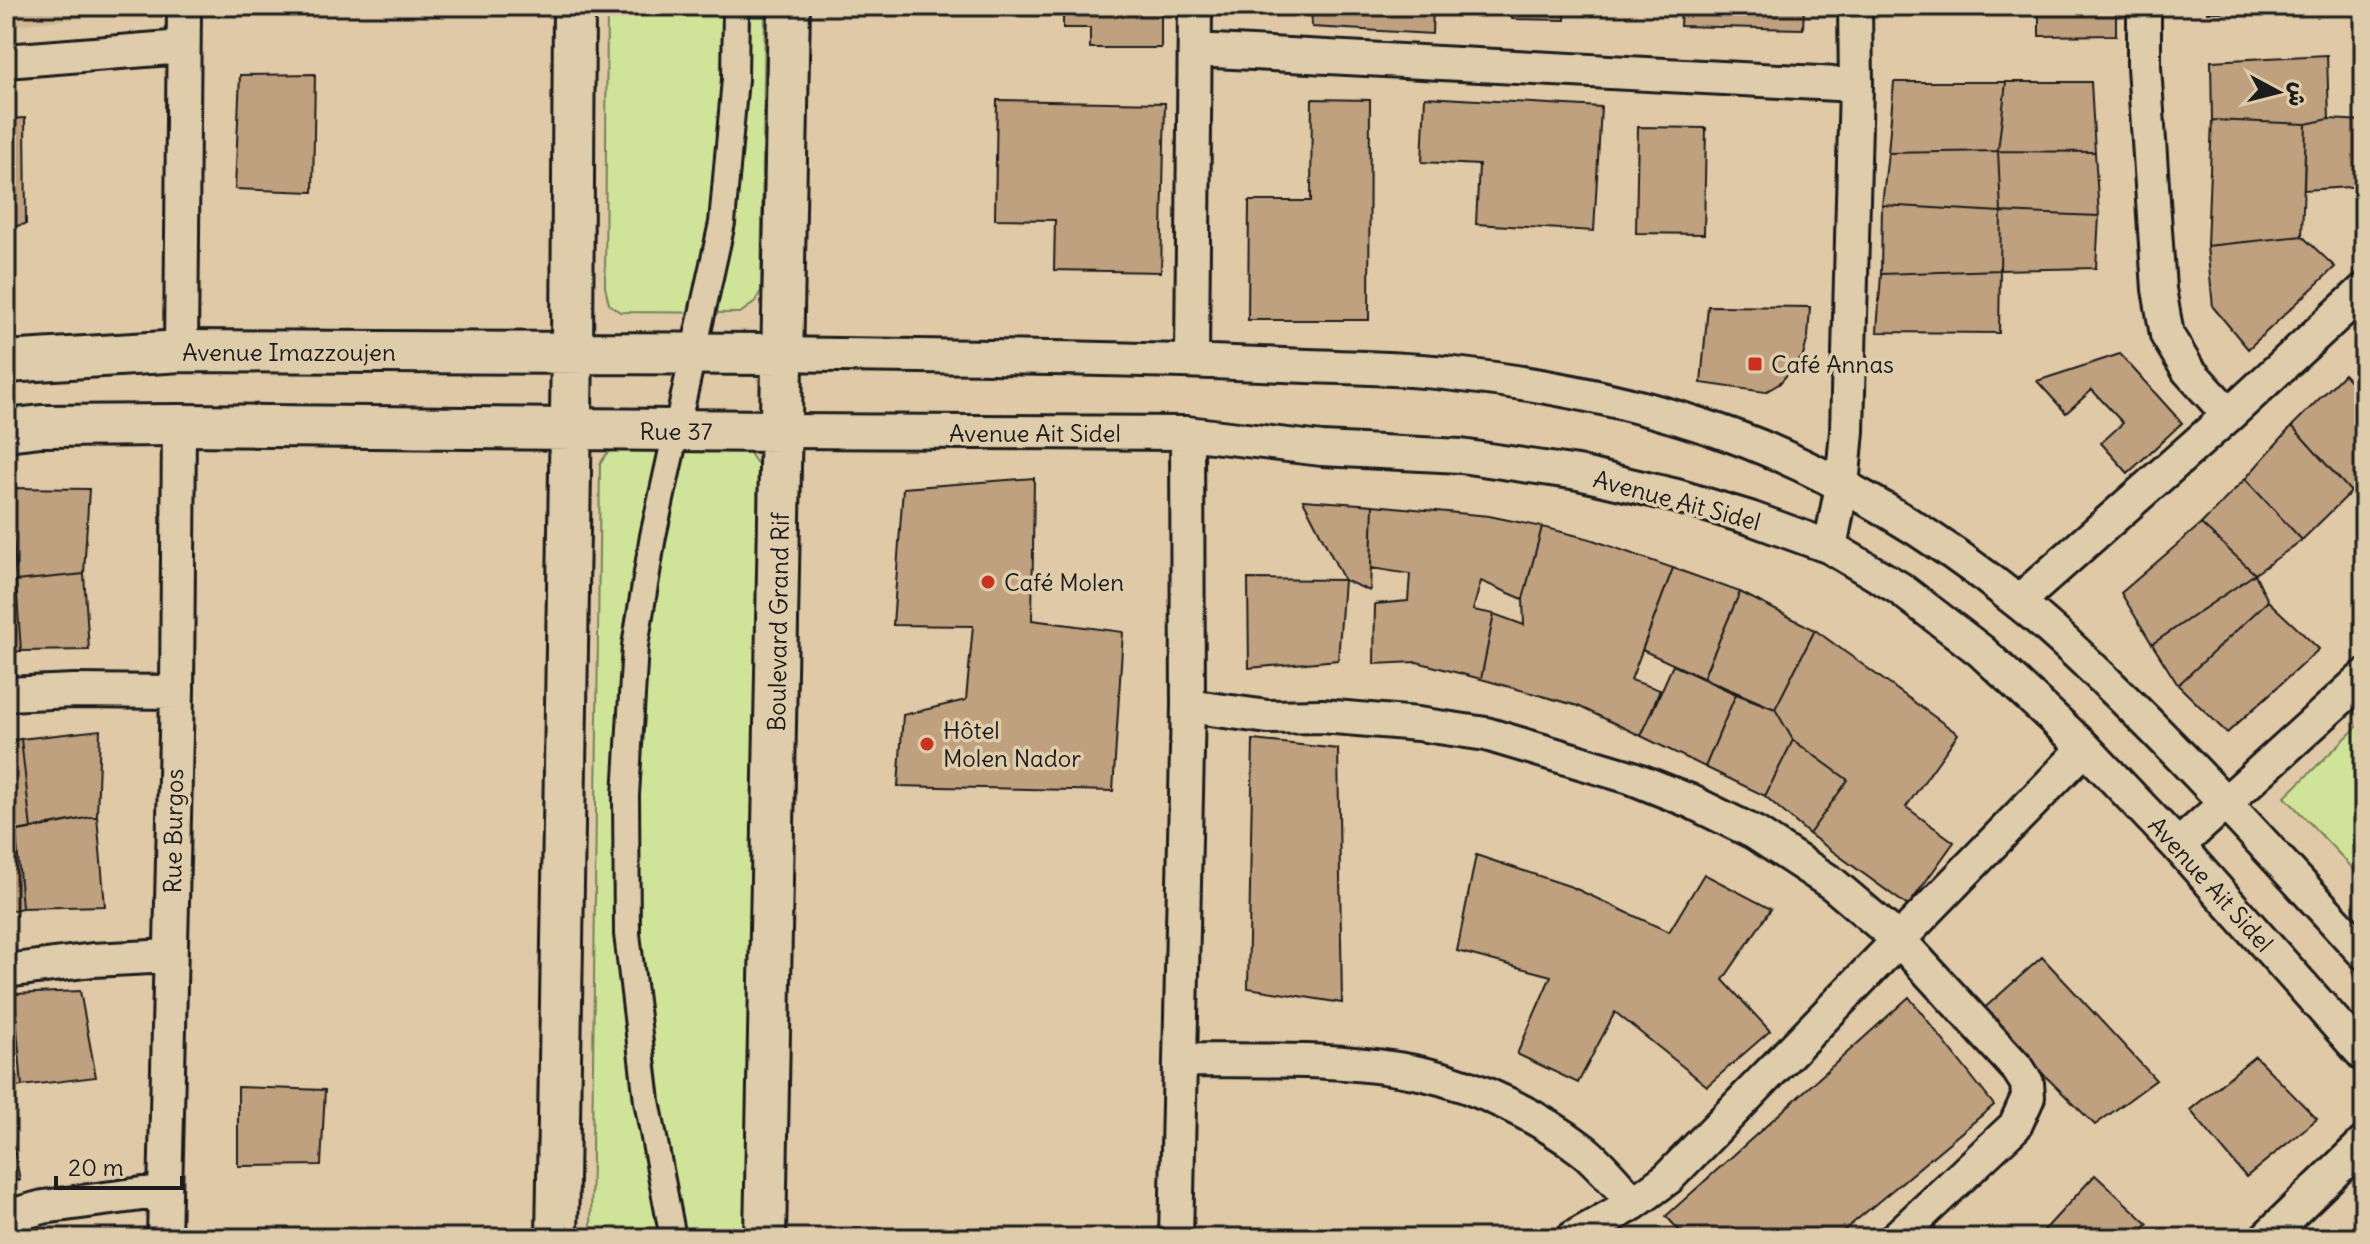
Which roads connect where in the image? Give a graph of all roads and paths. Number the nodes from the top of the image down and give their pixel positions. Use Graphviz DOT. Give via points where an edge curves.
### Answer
graph roads {
  1 [pos="184,6"];
  2 [pos="574,6"];
  3 [pos="736,6"];
  4 [pos="789,6"];
  5 [pos="1195,6"];
  6 [pos="1855,6"];
  7 [pos="2144,6"];
  8 [pos="183,47"];
  9 [pos="1195,50"];
  10 [pos="6,61"];
  11 [pos="1856,85"];
  12 [pos="2364,290"];
  13 [pos="181,351"];
  14 [pos="572,353"];
  15 [pos="693,354"];
  16 [pos="782,354"];
  17 [pos="1192,360"];
  18 [pos="6,362"];
  19 [pos="2229,415"];
  20 [pos="179,425"];
  21 [pos="6,430"];
  22 [pos="569,430"];
  23 [pos="677,431"];
  24 [pos="782,431"];
  25 [pos="1187,433"];
  26 [pos="1842,486"];
  27 [pos="1830,547"];
  28 [pos="2018,602"];
  29 [pos="2364,677"];
  30 [pos="177,692"];
  31 [pos="6,694"];
  32 [pos="1188,706"];
  33 [pos="2085,748"];
  34 [pos="2228,803"];
  35 [pos="2178,846"];
  36 [pos="1900,941"];
  37 [pos="2364,953"];
  38 [pos="170,956"];
  39 [pos="6,971"];
  40 [pos="2364,1055"];
  41 [pos="1181,1060"];
  42 [pos="2364,1143"];
  43 [pos="165,1191"];
  44 [pos="1634,1203"];
  45 [pos="6,1217"];
  46 [pos="164,1238"];
  47 [pos="557,1238"];
  48 [pos="673,1238"];
  49 [pos="765,1238"];
  50 [pos="1176,1238"];
  51 [pos="1573,1238"];
  52 [pos="1896,1238"];
  53 [pos="2266,1238"];
  1 -- 8 [label="street"];
  2 -- 14 [label="street"];
  3 -- 15 [label="street" via="722,223"];
  4 -- 16 [label="street, Boulevard Grand Rif"];
  5 -- 9 [label="street"];
  6 -- 11 [label="street"];
  7 -- 19 [label="street" via="2159,289 2167,335 2188,370"];
  8 -- 10 [label="street"];
  8 -- 13 [label="street"];
  9 -- 11 [label="street"];
  9 -- 17 [label="street"];
  11 -- 26 [label="street"];
  12 -- 19 [label="street"];
  13 -- 14 [label="street, Avenue Imazzoujen"];
  13 -- 18 [label="street, Avenue Imazzoujen"];
  14 -- 15 [label="street"];
  14 -- 22 [label="street"];
  15 -- 16 [label="street"];
  15 -- 23 [label="street"];
  16 -- 17 [label="street"];
  16 -- 24 [label="street, Boulevard Grand Rif"];
  17 -- 26 [label="street" via="1453,373 1580,394 1732,436"];
  19 -- 28 [label="street"];
  20 -- 21 [label="street"];
  20 -- 22 [label="street"];
  20 -- 30 [label="street, Rue Burgos"];
  22 -- 23 [label="street, Rue 37"];
  22 -- 47 [label="street"];
  23 -- 24 [label="street, Rue 37"];
  23 -- 48 [label="street" via="635,646 626,795 627,934 647,1101"];
  24 -- 25 [label="street, Avenue Ait Sidel"];
  24 -- 49 [label="street, Boulevard Grand Rif"];
  25 -- 27 [label="street, Avenue Ait Sidel" via="1322,449 1461,456 1578,473 1677,496"];
  25 -- 32 [label="street"];
  26 -- 27 [label="street"];
  26 -- 28 [label="street"];
  27 -- 33 [label="street, Avenue Ait Sidel" via="1899,588 1981,651"];
  28 -- 34 [label="street"];
  29 -- 34 [label="street"];
  30 -- 31 [label="street"];
  30 -- 38 [label="street, Rue Burgos"];
  32 -- 36 [label="street" via="1486,734 1630,777 1755,833 1833,884"];
  32 -- 41 [label="street"];
  33 -- 35 [label="street, Avenue Ait Sidel"];
  33 -- 36 [label="street"];
  34 -- 35 [label="street"];
  34 -- 37 [label="street"];
  35 -- 40 [label="street, Avenue Ait Sidel"];
  36 -- 44 [label="street" via="1668,1178"];
  36 -- 52 [label="street" via="2018,1069 2028,1097 2015,1126"];
  38 -- 39 [label="street"];
  38 -- 43 [label="street, Rue Burgos"];
  41 -- 44 [label="street" via="1330,1062 1425,1074 1492,1097 1543,1123 1585,1152"];
  41 -- 50 [label="street"];
  42 -- 53 [label="street"];
  43 -- 45 [label="street"];
  43 -- 46 [label="street, Rue Burgos"];
  44 -- 51 [label="street"];
}
